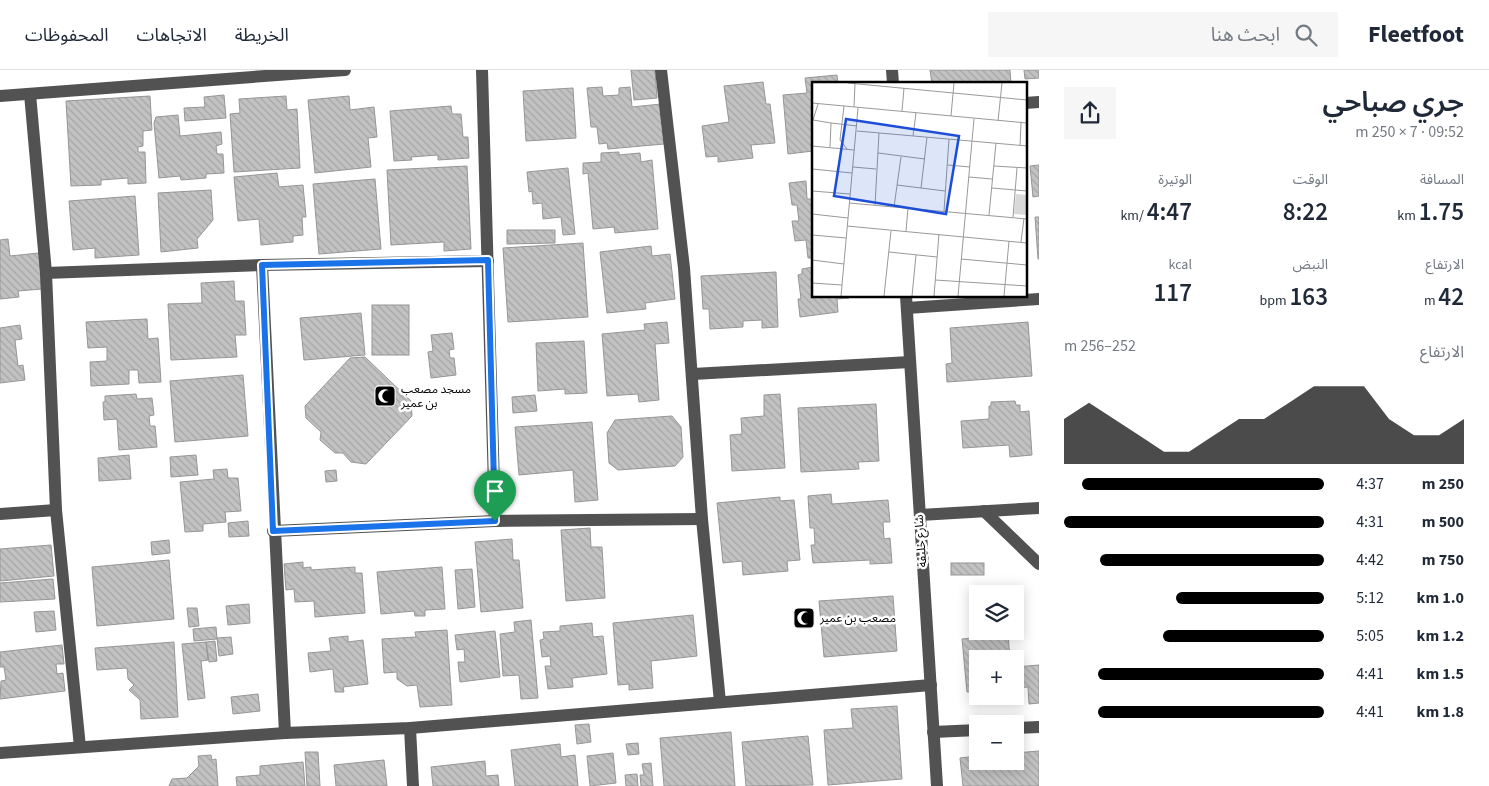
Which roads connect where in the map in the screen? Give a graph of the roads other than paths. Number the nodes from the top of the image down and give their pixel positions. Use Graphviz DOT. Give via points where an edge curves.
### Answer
graph roads {
  1 [pos="345,70"];
  2 [pos="482,70"];
  3 [pos="661,70"];
  4 [pos="30,94"];
  5 [pos="0,96"];
  6 [pos="1039,102"];
  7 [pos="1026,103"];
  8 [pos="488,260"];
  9 [pos="262,265"];
  10 [pos="46,273"];
  11 [pos="1039,299"];
  12 [pos="907,302"];
  13 [pos="910,362"];
  14 [pos="694,374"];
  15 [pos="1039,508"];
  16 [pos="56,510"];
  17 [pos="984,511"];
  18 [pos="0,514"];
  19 [pos="920,515"];
  20 [pos="702,519"];
  21 [pos="495,521"];
  22 [pos="273,531"];
  23 [pos="1039,564"];
  24 [pos="930,684"];
  25 [pos="720,702"];
  26 [pos="1039,727"];
  27 [pos="410,728"];
  28 [pos="1024,728"];
  29 [pos="969,730"];
  30 [pos="933,732"];
  31 [pos="285,733"];
  32 [pos="80,747"];
  33 [pos="0,753"];
  34 [pos="413,786"];
  35 [pos="937,786"];
  1 -- 4 [label="street"];
  2 -- 8 [label="street"];
  3 -- 14 [label="street"];
  4 -- 5 [label="street"];
  4 -- 10 [label="street"];
  6 -- 7 [label="street"];
  8 -- 9 [label="street"];
  8 -- 21 [label="street"];
  9 -- 10 [label="street"];
  9 -- 22 [label="street"];
  10 -- 16 [label="street"];
  11 -- 12 [label="street"];
  12 -- 13 [label="street, شارع خليفة"];
  13 -- 14 [label="street"];
  13 -- 19 [label="street, شارع خليفة"];
  14 -- 20 [label="street"];
  15 -- 17 [label="street"];
  16 -- 18 [label="street"];
  16 -- 32 [label="street"];
  17 -- 19 [label="street"];
  17 -- 23 [label="street"];
  19 -- 24 [label="street, شارع خليفة"];
  20 -- 21 [label="street"];
  20 -- 25 [label="street"];
  21 -- 22 [label="street"];
  22 -- 31 [label="street"];
  24 -- 25 [label="street"];
  24 -- 30 [label="street, شارع خليفة"];
  25 -- 27 [label="street"];
  26 -- 28 [label="street"];
  27 -- 31 [label="street"];
  27 -- 34 [label="street"];
  29 -- 30 [label="street"];
  30 -- 35 [label="street, شارع خليفة"];
  31 -- 32 [label="street"];
  32 -- 33 [label="street"];
}
